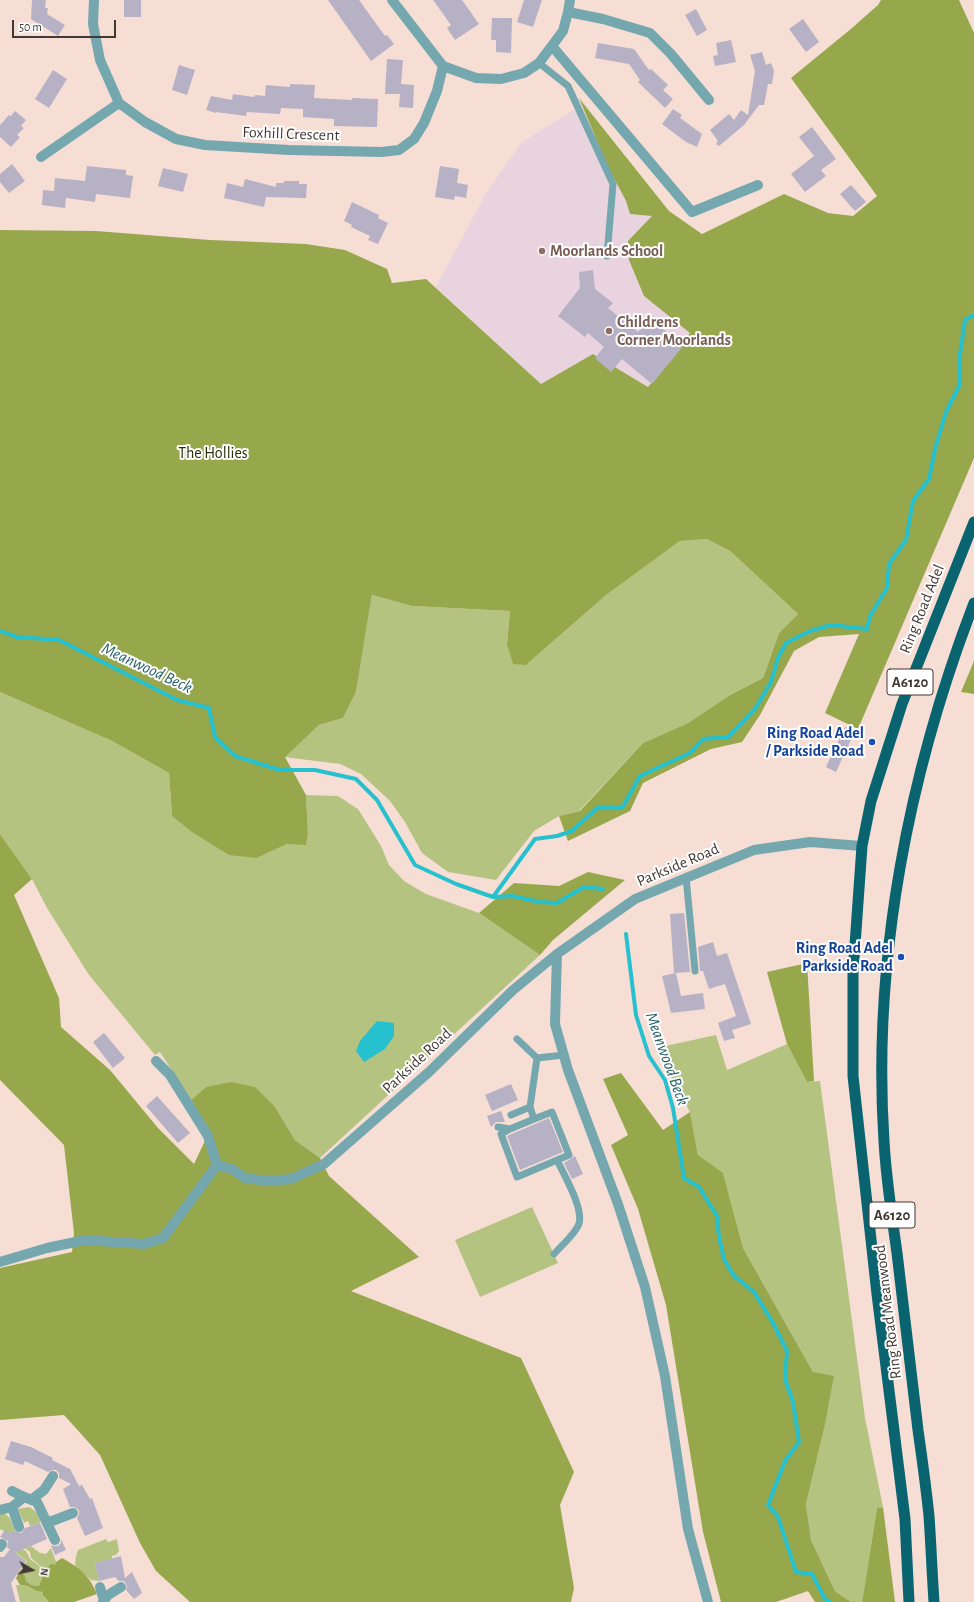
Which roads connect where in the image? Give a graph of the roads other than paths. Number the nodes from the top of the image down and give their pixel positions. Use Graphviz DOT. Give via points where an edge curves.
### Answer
graph roads {
  1 [pos="94,0"];
  2 [pos="392,0"];
  3 [pos="570,0"];
  4 [pos="568,12"];
  5 [pos="552,46"];
  6 [pos="539,63"];
  7 [pos="443,66"];
  8 [pos="709,100"];
  9 [pos="119,103"];
  10 [pos="41,157"];
  11 [pos="758,185"];
  12 [pos="607,256"];
  13 [pos="974,522"];
  14 [pos="974,603"];
  15 [pos="862,846"];
  16 [pos="686,877"];
  17 [pos="557,954"];
  18 [pos="695,971"];
  19 [pos="517,1039"];
  20 [pos="564,1055"];
  21 [pos="537,1058"];
  22 [pos="156,1061"];
  23 [pos="530,1107"];
  24 [pos="511,1115"];
  25 [pos="534,1119"];
  26 [pos="498,1127"];
  27 [pos="510,1129"];
  28 [pos="557,1160"];
  29 [pos="217,1165"];
  30 [pos="554,1254"];
  31 [pos="0,1262"];
  32 [pos="53,1476"];
  33 [pos="12,1491"];
  34 [pos="28,1498"];
  35 [pos="12,1507"];
  36 [pos="0,1510"];
  37 [pos="73,1513"];
  38 [pos="47,1523"];
  39 [pos="19,1527"];
  40 [pos="55,1540"];
  41 [pos="100,1587"];
  42 [pos="121,1587"];
  43 [pos="104,1601"];
  44 [pos="708,1602"];
  45 [pos="909,1602"];
  46 [pos="934,1602"];
  1 -- 9 [label="street" via="93,24 100,60"];
  2 -- 7 [label="street"];
  3 -- 4 [label="street"];
  4 -- 5 [label="street" via="563,31"];
  4 -- 8 [label="street" via="650,33"];
  5 -- 6 [label="street"];
  5 -- 11 [label="street" via="692,212"];
  6 -- 7 [label="street" via="524,73 500,79 476,78"];
  6 -- 12 [label="lane" via="568,86 613,184"];
  7 -- 9 [label="street, Foxhill Crescent" via="438,91 424,123 414,139 399,150 289,150 205,145 176,139 145,122"];
  9 -- 10 [label="street"];
  13 -- 15 [label="highway, Ring Road Adel / A6120" via="902,704 871,801"];
  14 -- 46 [label="highway, Ring Road Meanwood / A6120" via="937,710 907,828 886,970 882,1067 884,1142 929,1515"];
  15 -- 16 [label="street, Parkside Road" via="810,842 754,850"];
  15 -- 45 [label="highway, Ring Road Meanwood / A6120" via="853,973 853,1076 905,1519"];
  16 -- 17 [label="street, Parkside Road" via="636,898"];
  16 -- 18 [label="lane"];
  17 -- 20 [label="street" via="555,1024"];
  17 -- 29 [label="street, Parkside Road" via="514,990 429,1072 324,1164 291,1179 268,1181 245,1178 232,1169"];
  19 -- 21 [label="lane"];
  20 -- 21 [label="lane"];
  20 -- 44 [label="street" via="645,1287 666,1376 688,1529"];
  21 -- 23 [label="lane"];
  22 -- 29 [label="street" via="170,1074 208,1136"];
  23 -- 24 [label="lane"];
  23 -- 25 [label="lane"];
  25 -- 27 [label="lane"];
  25 -- 28 [label="lane" via="552,1112 569,1155"];
  26 -- 27 [label="lane"];
  27 -- 28 [label="lane" via="500,1134 517,1177"];
  28 -- 30 [label="lane" via="579,1208 581,1219 578,1227"];
  29 -- 31 [label="street" via="163,1238 144,1244 86,1240"];
  32 -- 34 [label="street" via="44,1490"];
  33 -- 34 [label="street"];
  34 -- 35 [label="street"];
  34 -- 38 [label="street" via="36,1502"];
  35 -- 36 [label="street"];
  35 -- 39 [label="street"];
  37 -- 38 [label="street"];
  38 -- 40 [label="street"];
  41 -- 43 [label="street"];
  42 -- 43 [label="street" via="108,1595"];
}
